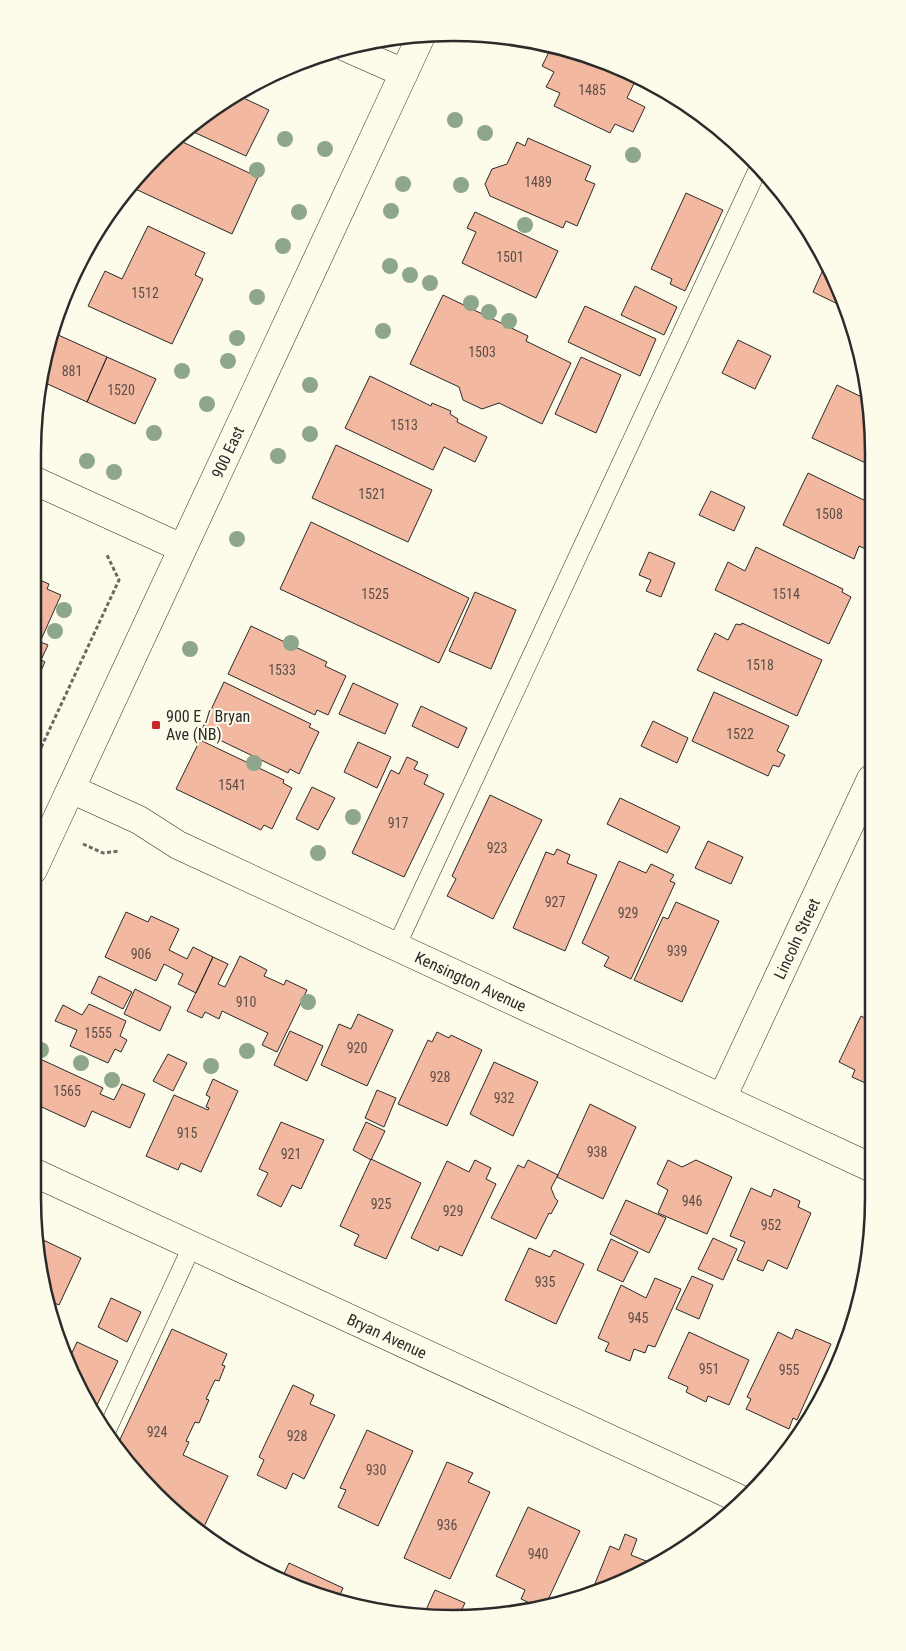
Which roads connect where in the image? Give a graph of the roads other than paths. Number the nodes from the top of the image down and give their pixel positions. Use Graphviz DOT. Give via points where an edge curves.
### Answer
graph roads {
  1 [pos="418,43"];
  2 [pos="357,52"];
  3 [pos="404,73"];
  4 [pos="756,174"];
  5 [pos="41,484"];
  6 [pos="182,548"];
  7 [pos="71,788"];
  8 [pos="865,792"];
  9 [pos="41,853"];
  10 [pos="396,947"];
  11 [pos="722,1098"];
  12 [pos="865,1165"];
  13 [pos="41,1176"];
  14 [pos="192,1246"];
  15 [pos="109,1425"];
  16 [pos="736,1497"];
  1 -- 3 [label="street, 900 East"];
  2 -- 3 [label="street"];
  3 -- 6 [label="street, 900 East"];
  4 -- 10 [label="lane"];
  5 -- 6 [label="street"];
  6 -- 7 [label="street, 900 East"];
  7 -- 9 [label="street, 900 East"];
  7 -- 10 [label="street, Kensington Avenue" via="138,820 178,845"];
  8 -- 11 [label="street, Lincoln Street"];
  10 -- 11 [label="street, Kensington Avenue"];
  11 -- 12 [label="street, Kensington Avenue"];
  13 -- 14 [label="street, Bryan Avenue"];
  14 -- 15 [label="lane"];
  14 -- 16 [label="street, Bryan Avenue"];
}
